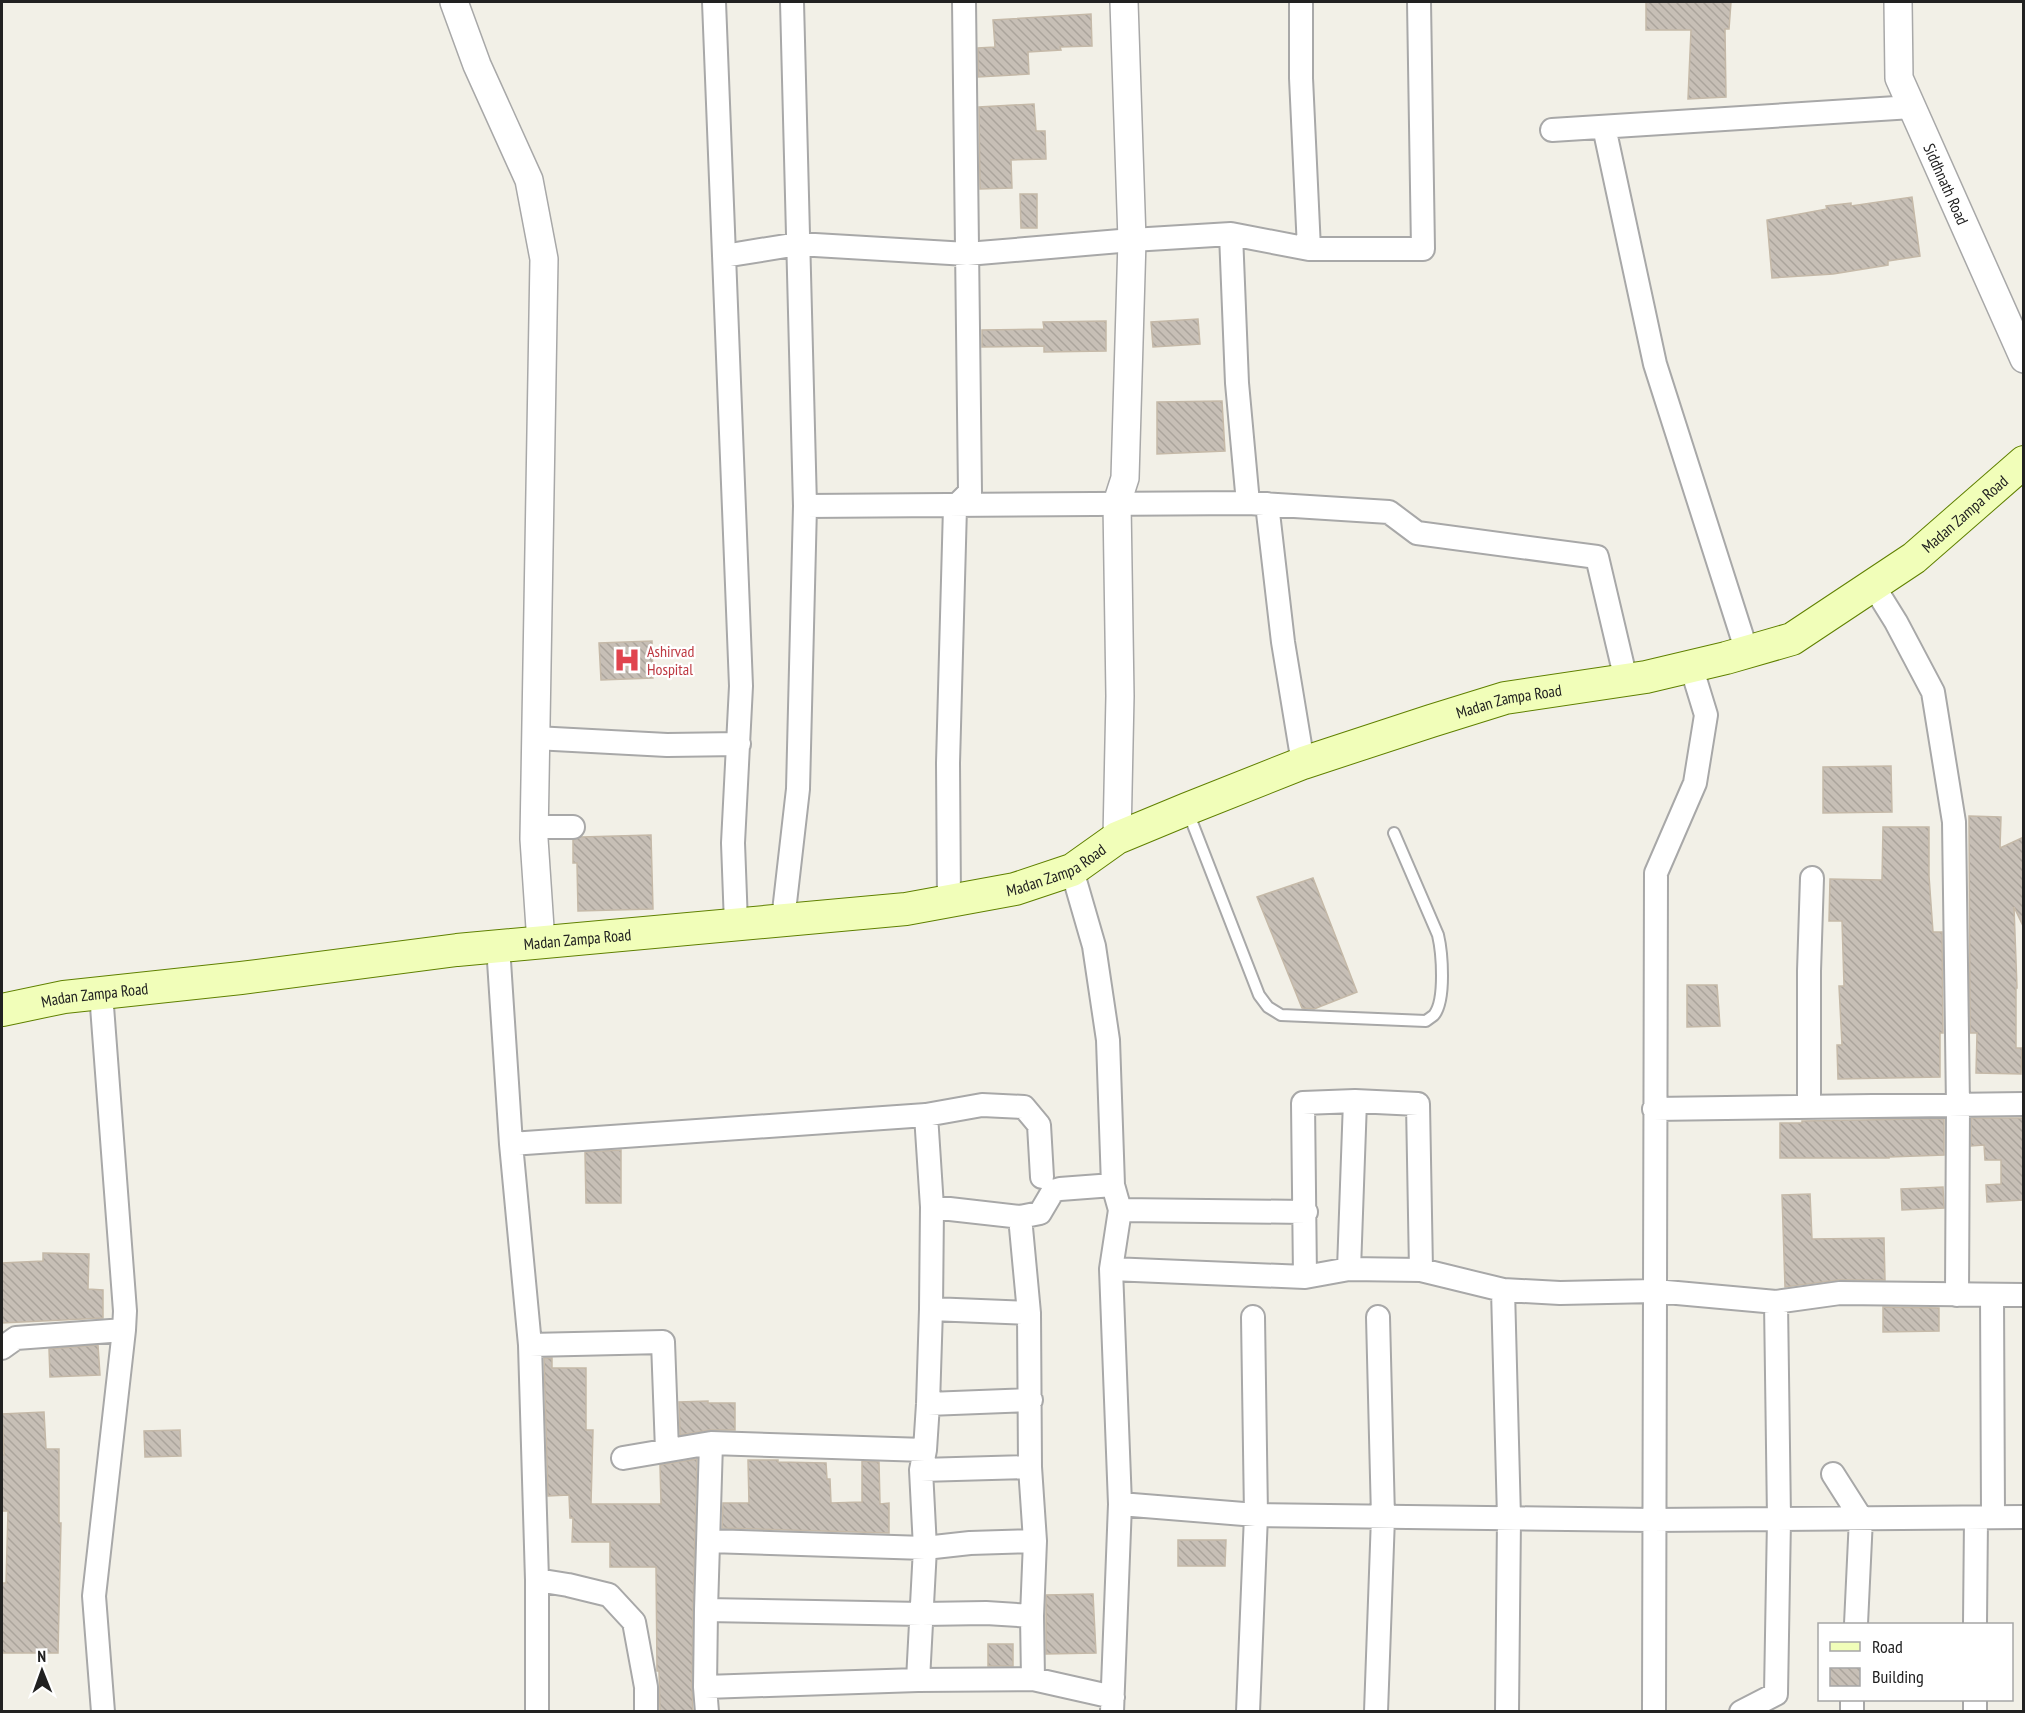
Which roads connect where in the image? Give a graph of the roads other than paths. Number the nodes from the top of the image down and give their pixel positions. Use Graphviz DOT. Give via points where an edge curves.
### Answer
graph roads {
  1 [pos="453,2"];
  2 [pos="714,2"];
  3 [pos="792,2"];
  4 [pos="964,2"];
  5 [pos="1124,2"];
  6 [pos="1301,2"];
  7 [pos="1419,2"];
  8 [pos="1898,2"];
  9 [pos="1912,107"];
  10 [pos="1604,127"];
  11 [pos="1552,130"];
  12 [pos="1231,234"];
  13 [pos="1132,240"];
  14 [pos="798,244"];
  15 [pos="1309,249"];
  16 [pos="967,254"];
  17 [pos="724,256"];
  18 [pos="2024,359"];
  19 [pos="2024,462"];
  20 [pos="1117,503"];
  21 [pos="1258,504"];
  22 [pos="805,506"];
  23 [pos="955,507"];
  24 [pos="1873,585"];
  25 [pos="1747,652"];
  26 [pos="1691,666"];
  27 [pos="1626,680"];
  28 [pos="536,738"];
  29 [pos="739,744"];
  30 [pos="1303,763"];
  31 [pos="1187,809"];
  32 [pos="573,826"];
  33 [pos="534,827"];
  34 [pos="1394,833"];
  35 [pos="1117,838"];
  36 [pos="1072,870"];
  37 [pos="1812,878"];
  38 [pos="949,901"];
  39 [pos="783,920"];
  40 [pos="736,924"];
  41 [pos="541,943"];
  42 [pos="498,946"];
  43 [pos="101,993"];
  44 [pos="2,1010"];
  45 [pos="1355,1101"];
  46 [pos="2024,1104"];
  47 [pos="1958,1106"];
  48 [pos="1809,1107"];
  49 [pos="1654,1109"];
  50 [pos="926,1115"];
  51 [pos="511,1144"];
  52 [pos="1042,1177"];
  53 [pos="1113,1185"];
  54 [pos="932,1207"];
  55 [pos="1120,1210"];
  56 [pos="1305,1212"];
  57 [pos="1020,1217"];
  58 [pos="1111,1269"];
  59 [pos="1349,1269"];
  60 [pos="1421,1270"];
  61 [pos="1305,1277"];
  62 [pos="1503,1290"];
  63 [pos="1655,1291"];
  64 [pos="1957,1295"];
  65 [pos="1992,1295"];
  66 [pos="2024,1295"];
  67 [pos="1776,1302"];
  68 [pos="931,1309"];
  69 [pos="1029,1313"];
  70 [pos="1253,1317"];
  71 [pos="1378,1317"];
  72 [pos="124,1330"];
  73 [pos="530,1344"];
  74 [pos="2,1348"];
  75 [pos="1030,1400"];
  76 [pos="928,1404"];
  77 [pos="711,1443"];
  78 [pos="667,1449"];
  79 [pos="623,1458"];
  80 [pos="923,1460"];
  81 [pos="1030,1467"];
  82 [pos="1833,1474"];
  83 [pos="1120,1504"];
  84 [pos="1256,1515"];
  85 [pos="1383,1517"];
  86 [pos="2024,1517"];
  87 [pos="1509,1518"];
  88 [pos="1985,1518"];
  89 [pos="1861,1519"];
  90 [pos="1653,1520"];
  91 [pos="1779,1520"];
  92 [pos="709,1541"];
  93 [pos="1035,1541"];
  94 [pos="925,1548"];
  95 [pos="537,1580"];
  96 [pos="706,1610"];
  97 [pos="922,1614"];
  98 [pos="1032,1616"];
  99 [pos="1856,1623"];
  100 [pos="1976,1623"];
  101 [pos="1033,1679"];
  102 [pos="918,1680"];
  103 [pos="705,1687"];
  104 [pos="1113,1704"];
  105 [pos="103,1712"];
  106 [pos="537,1712"];
  107 [pos="646,1712"];
  108 [pos="707,1712"];
  109 [pos="1248,1712"];
  110 [pos="1376,1712"];
  111 [pos="1507,1712"];
  112 [pos="1654,1712"];
  113 [pos="1740,1712"];
  1 -- 28 [label="street" via="529,180 544,259"];
  2 -- 17 [label="street"];
  3 -- 14 [label="street"];
  4 -- 16 [label="street"];
  5 -- 13 [label="street"];
  6 -- 15 [label="street"];
  7 -- 15 [label="street" via="1423,249"];
  8 -- 9 [label="street, Siddhnath Road" via="1899,78"];
  9 -- 10 [label="street"];
  9 -- 18 [label="street, Siddhnath Road"];
  10 -- 11 [label="street"];
  10 -- 25 [label="street" via="1655,364"];
  12 -- 13 [label="street"];
  12 -- 15 [label="street"];
  12 -- 21 [label="street" via="1237,383"];
  13 -- 16 [label="street"];
  13 -- 20 [label="street" via="1125,478"];
  14 -- 16 [label="street"];
  14 -- 17 [label="street"];
  14 -- 22 [label="street"];
  16 -- 23 [label="street" via="970,492"];
  17 -- 29 [label="street" via="741,686"];
  19 -- 24 [label="main road, Madan Zampa Road" via="1914,558"];
  20 -- 21 [label="street"];
  20 -- 23 [label="street"];
  20 -- 35 [label="street"];
  21 -- 27 [label="street" via="1389,512 1417,533 1597,557"];
  21 -- 30 [label="street"];
  22 -- 23 [label="street"];
  22 -- 39 [label="street" via="798,789"];
  23 -- 38 [label="street" via="948,763"];
  24 -- 25 [label="main road, Madan Zampa Road" via="1792,639"];
  24 -- 47 [label="street" via="1933,692 1954,822"];
  25 -- 26 [label="main road, Madan Zampa Road"];
  26 -- 27 [label="main road, Madan Zampa Road"];
  26 -- 49 [label="street" via="1706,715 1695,783 1656,873"];
  27 -- 30 [label="main road, Madan Zampa Road" via="1505,698"];
  28 -- 29 [label="street" via="667,746"];
  28 -- 33 [label="street"];
  29 -- 40 [label="street" via="733,843"];
  30 -- 31 [label="main road, Madan Zampa Road"];
  31 -- 34 [label="lane" via="1259,995 1281,1015 1426,1021 1433,1016 1439,1004 1442,952"];
  31 -- 35 [label="main road, Madan Zampa Road"];
  32 -- 33 [label="street"];
  33 -- 41 [label="street"];
  35 -- 36 [label="main road, Madan Zampa Road"];
  36 -- 38 [label="main road, Madan Zampa Road" via="1015,889"];
  36 -- 53 [label="street" via="1094,946 1108,1040"];
  37 -- 48 [label="street"];
  38 -- 39 [label="main road, Madan Zampa Road" via="906,909"];
  39 -- 40 [label="main road, Madan Zampa Road"];
  40 -- 41 [label="main road, Madan Zampa Road"];
  41 -- 42 [label="main road, Madan Zampa Road"];
  42 -- 43 [label="main road, Madan Zampa Road"];
  42 -- 51 [label="street"];
  43 -- 44 [label="main road, Madan Zampa Road"];
  43 -- 72 [label="street"];
  45 -- 56 [label="street" via="1303,1102"];
  45 -- 59 [label="street"];
  45 -- 60 [label="street" via="1419,1104"];
  46 -- 47 [label="street"];
  47 -- 48 [label="street"];
  47 -- 64 [label="street"];
  48 -- 49 [label="street"];
  49 -- 63 [label="street"];
  50 -- 51 [label="street"];
  50 -- 52 [label="street" via="982,1106 1024,1107 1039,1125"];
  50 -- 54 [label="street"];
  51 -- 73 [label="street"];
  53 -- 55 [label="street"];
  53 -- 57 [label="street" via="1053,1191 1040,1213"];
  54 -- 57 [label="street"];
  54 -- 68 [label="street"];
  55 -- 56 [label="street"];
  55 -- 58 [label="street"];
  56 -- 61 [label="street"];
  57 -- 69 [label="street"];
  58 -- 61 [label="street"];
  58 -- 83 [label="street"];
  59 -- 60 [label="street"];
  59 -- 61 [label="street"];
  60 -- 62 [label="street"];
  62 -- 63 [label="street"];
  62 -- 87 [label="street"];
  63 -- 67 [label="street"];
  63 -- 90 [label="street"];
  64 -- 65 [label="street"];
  64 -- 67 [label="street" via="1840,1293"];
  65 -- 66 [label="street"];
  65 -- 88 [label="street"];
  67 -- 91 [label="street"];
  68 -- 69 [label="street"];
  68 -- 76 [label="street"];
  69 -- 75 [label="street"];
  70 -- 84 [label="street"];
  71 -- 85 [label="street"];
  72 -- 74 [label="street" via="16,1338"];
  72 -- 105 [label="street" via="94,1596"];
  73 -- 78 [label="street" via="663,1342"];
  73 -- 95 [label="street"];
  75 -- 76 [label="street"];
  75 -- 81 [label="street"];
  76 -- 80 [label="street"];
  77 -- 78 [label="street"];
  77 -- 80 [label="street"];
  77 -- 92 [label="street"];
  78 -- 79 [label="street"];
  80 -- 81 [label="street"];
  80 -- 94 [label="street"];
  81 -- 93 [label="street"];
  82 -- 89 [label="street"];
  83 -- 84 [label="street"];
  83 -- 104 [label="street"];
  84 -- 85 [label="street"];
  84 -- 109 [label="street"];
  85 -- 87 [label="street"];
  85 -- 110 [label="street"];
  86 -- 88 [label="street"];
  87 -- 90 [label="street"];
  87 -- 111 [label="street"];
  88 -- 89 [label="street"];
  88 -- 100 [label="street"];
  89 -- 91 [label="street"];
  89 -- 99 [label="street"];
  90 -- 91 [label="street"];
  90 -- 112 [label="street"];
  91 -- 113 [label="street" via="1776,1694"];
  92 -- 94 [label="street"];
  92 -- 96 [label="street"];
  93 -- 94 [label="street"];
  93 -- 98 [label="street"];
  94 -- 97 [label="street"];
  95 -- 106 [label="street"];
  95 -- 107 [label="street" via="609,1595 634,1622 646,1687"];
  96 -- 97 [label="street"];
  96 -- 103 [label="street"];
  97 -- 98 [label="street"];
  97 -- 102 [label="street"];
  98 -- 101 [label="street"];
  101 -- 102 [label="street"];
  101 -- 104 [label="street"];
  102 -- 103 [label="street"];
  103 -- 108 [label="street"];
}
